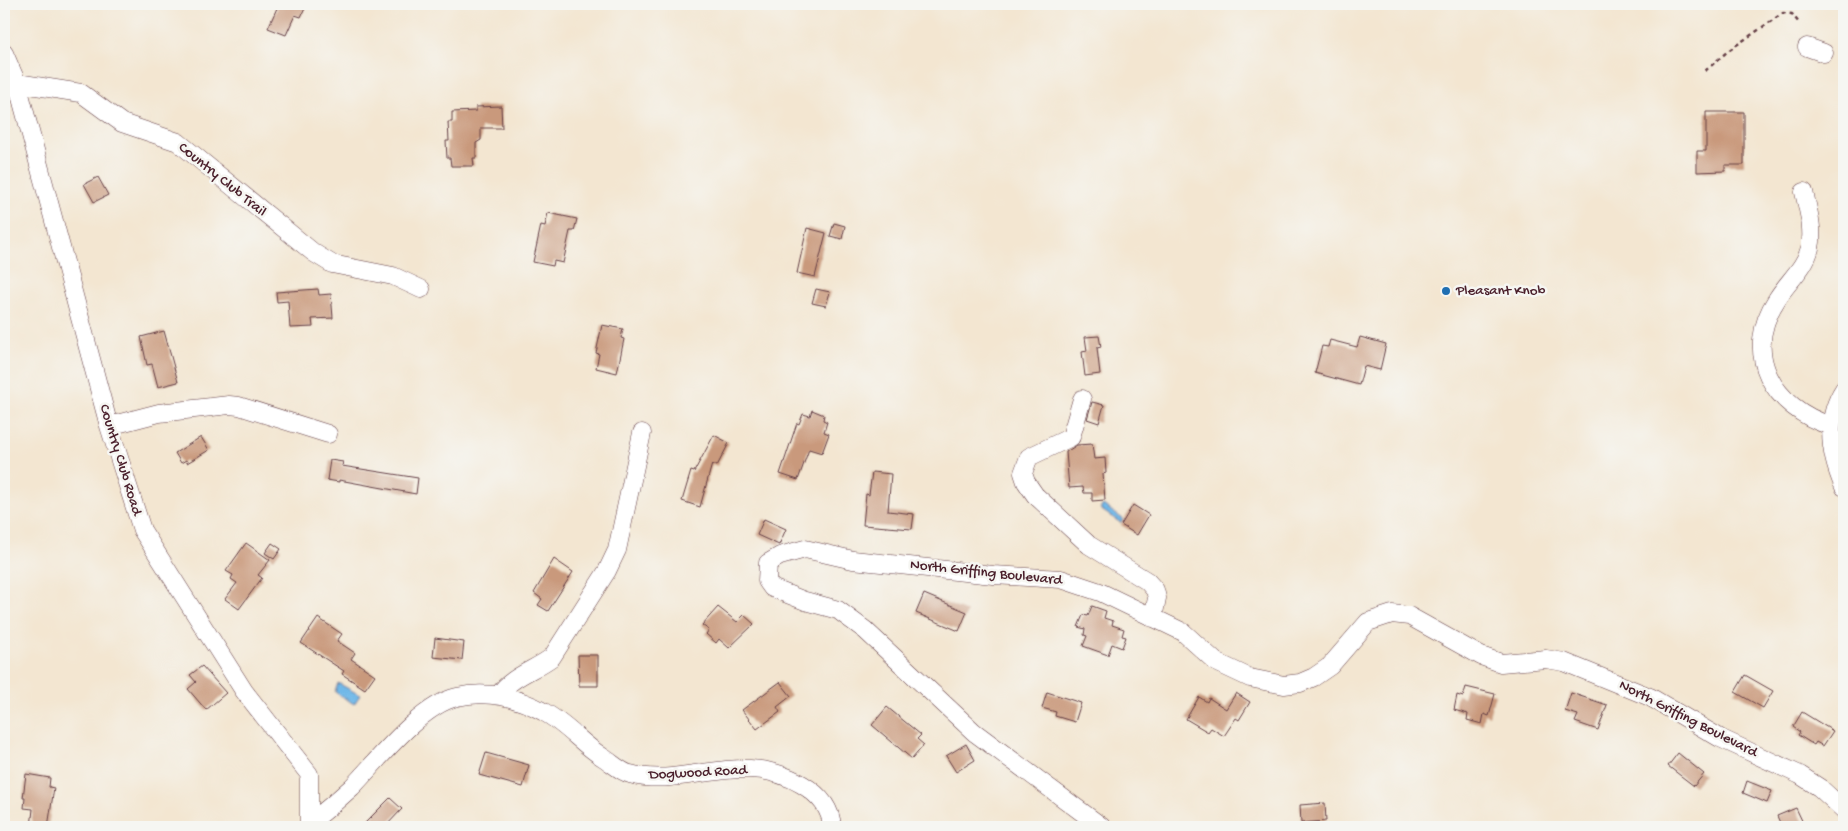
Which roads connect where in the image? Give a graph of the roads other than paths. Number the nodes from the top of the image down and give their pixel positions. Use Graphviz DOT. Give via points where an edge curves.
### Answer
graph roads {
  1 [pos="1807,47"];
  2 [pos="4,53"];
  3 [pos="1824,53"];
  4 [pos="18,83"];
  5 [pos="1804,192"];
  6 [pos="421,289"];
  7 [pos="1844,390"];
  8 [pos="1082,399"];
  9 [pos="109,426"];
  10 [pos="1831,426"];
  11 [pos="642,433"];
  12 [pos="328,434"];
  13 [pos="1844,487"];
  14 [pos="1153,618"];
  15 [pos="499,695"];
  16 [pos="1844,810"];
  17 [pos="309,826"];
  18 [pos="832,827"];
  19 [pos="1102,827"];
  1 -- 3 [label="street"];
  2 -- 4 [label="street, Country Club Road"];
  4 -- 6 [label="street, Country Club Trail" via="80,93 122,123 178,142 320,257 332,264 393,276"];
  4 -- 9 [label="street, Country Club Road"];
  5 -- 10 [label="street" via="1812,232 1810,246 1797,273 1770,313 1764,329 1763,361 1778,393 1811,420"];
  7 -- 10 [label="street"];
  8 -- 14 [label="street" via="1071,436 1029,457 1023,473 1035,495 1089,545 1147,581 1157,598"];
  9 -- 12 [label="street" via="159,413 228,405"];
  9 -- 17 [label="street, Country Club Road" via="142,530 244,691 309,774"];
  10 -- 13 [label="street" via="1834,463"];
  11 -- 15 [label="street" via="617,550 607,571 552,656 505,686"];
  14 -- 16 [label="street, North Griffing Boulevard" via="1182,632 1216,662 1250,678 1284,685 1307,680 1330,666 1368,622 1392,614 1409,616 1480,656 1501,662 1546,659 1564,662 1635,690 1720,738 1800,775"];
  14 -- 19 [label="street, North Griffing Boulevard" via="1100,592 1061,579 853,560 805,549 768,563 767,581 772,588 838,610 865,630 974,732"];
  15 -- 17 [label="street, Dogwood Road" via="477,693 454,697 422,714"];
  15 -- 18 [label="street, Dogwood Road" via="545,712 591,750 629,774 665,778 750,769 793,779 814,791 826,807"];
}
